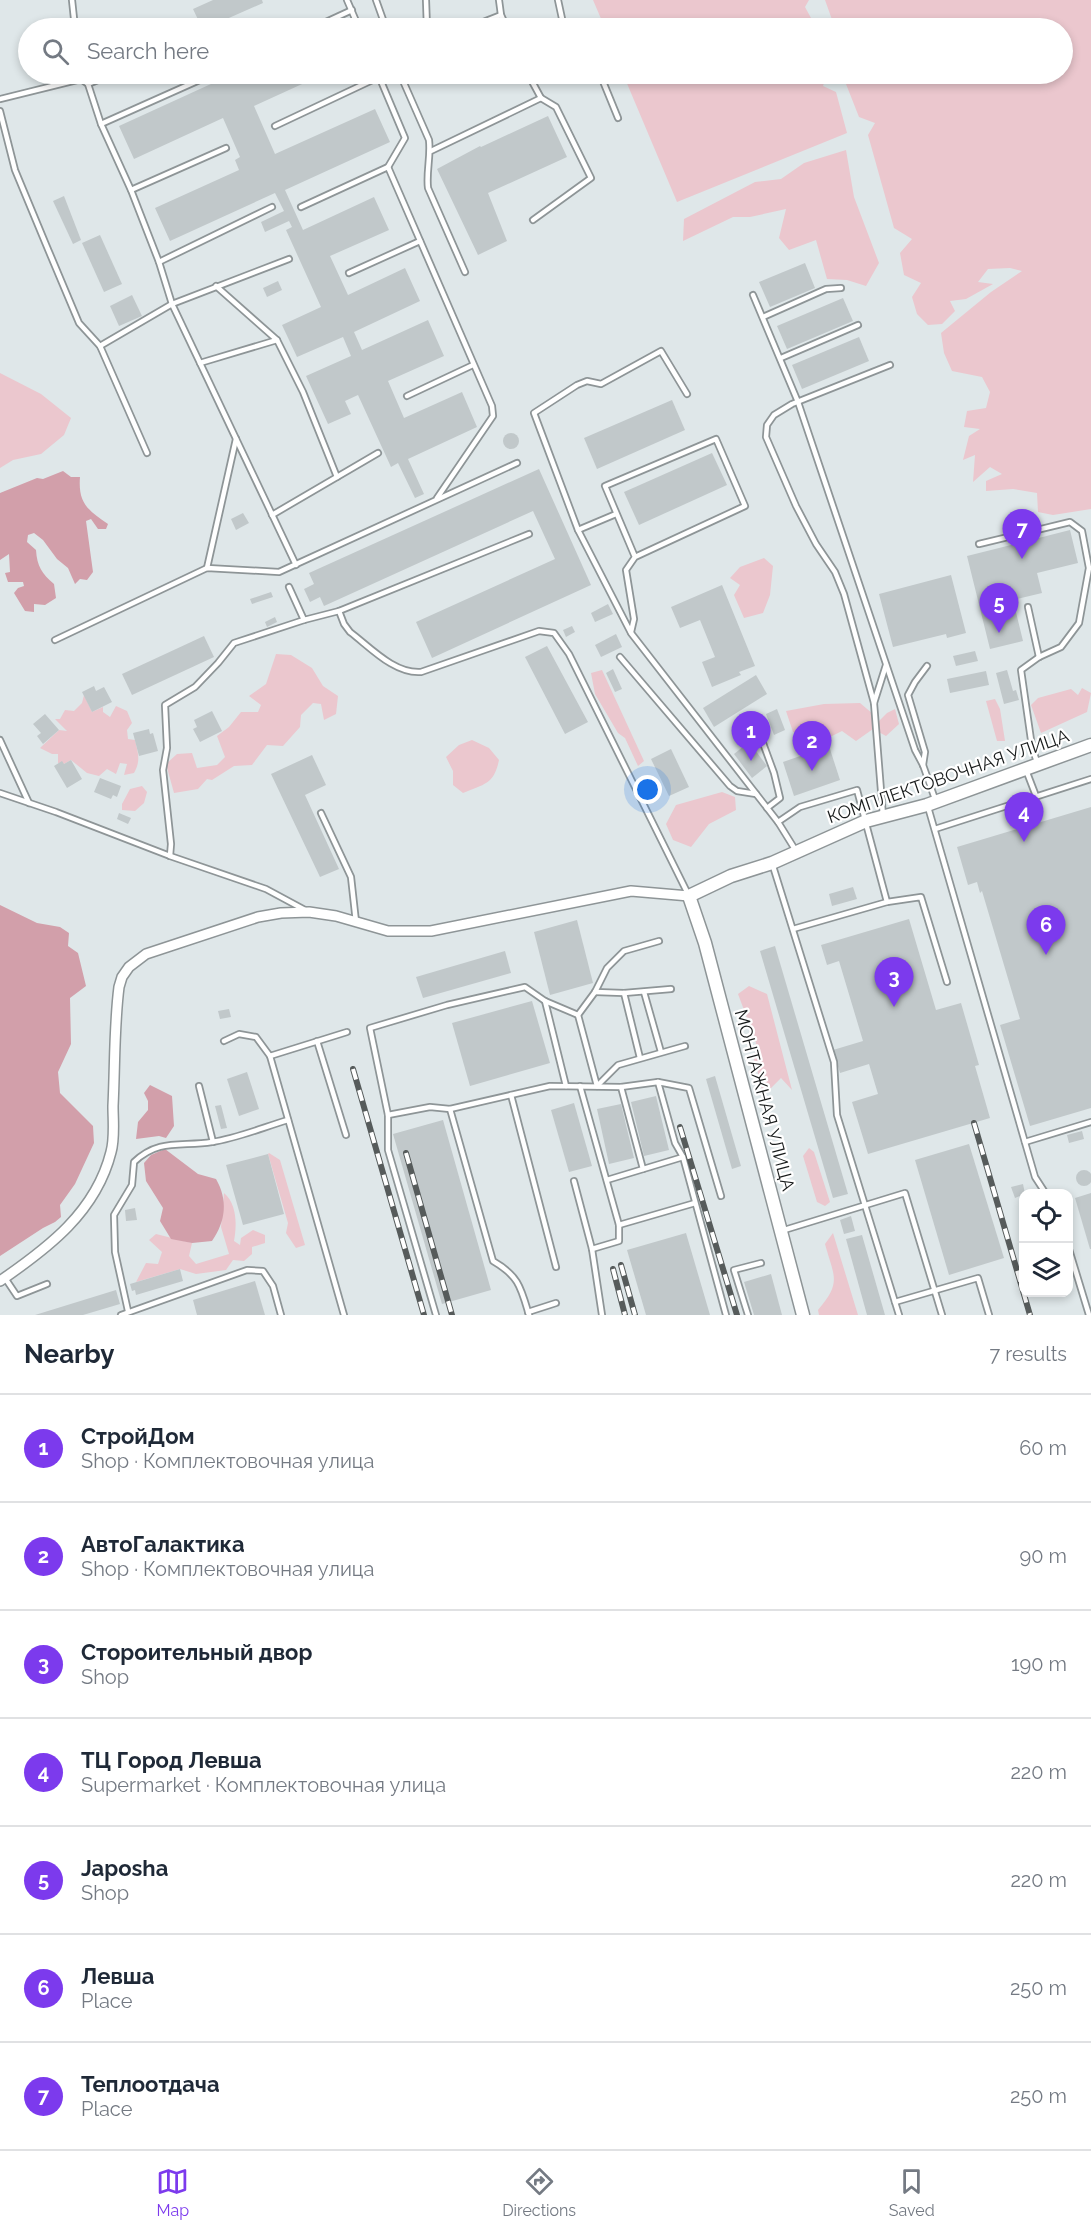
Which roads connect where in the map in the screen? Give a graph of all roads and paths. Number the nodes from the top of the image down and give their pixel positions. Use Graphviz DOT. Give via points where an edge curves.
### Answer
graph roads {
  1 [pos="72,0"];
  2 [pos="347,0"];
  3 [pos="376,0"];
  4 [pos="426,0"];
  5 [pos="499,0"];
  6 [pos="558,0"];
  7 [pos="352,10"];
  8 [pos="501,15"];
  9 [pos="74,18"];
  10 [pos="335,18"];
  11 [pos="355,18"];
  12 [pos="382,18"];
  13 [pos="427,18"];
  14 [pos="493,18"];
  15 [pos="502,18"];
  16 [pos="562,18"];
  17 [pos="52,84"];
  18 [pos="88,84"];
  19 [pos="190,84"];
  20 [pos="360,84"];
  21 [pos="382,84"];
  22 [pos="404,84"];
  23 [pos="533,84"];
  24 [pos="604,84"];
  25 [pos="541,98"];
  26 [pos="0,99"];
  27 [pos="0,111"];
  28 [pos="618,118"];
  29 [pos="100,124"];
  30 [pos="275,126"];
  31 [pos="226,148"];
  32 [pos="431,151"];
  33 [pos="388,167"];
  34 [pos="131,190"];
  35 [pos="272,207"];
  36 [pos="301,207"];
  37 [pos="533,220"];
  38 [pos="420,241"];
  39 [pos="290,259"];
  40 [pos="159,262"];
  41 [pos="465,272"];
  42 [pos="349,273"];
  43 [pos="216,286"];
  44 [pos="841,288"];
  45 [pos="753,295"];
  46 [pos="172,304"];
  47 [pos="763,317"];
  48 [pos="858,326"];
  49 [pos="277,340"];
  50 [pos="100,346"];
  51 [pos="781,358"];
  52 [pos="200,363"];
  53 [pos="890,364"];
  54 [pos="473,365"];
  55 [pos="687,394"];
  56 [pos="407,396"];
  57 [pos="798,402"];
  58 [pos="236,439"];
  59 [pos="147,453"];
  60 [pos="378,453"];
  61 [pos="517,463"];
  62 [pos="337,477"];
  63 [pos="436,500"];
  64 [pos="616,514"];
  65 [pos="272,515"];
  66 [pos="578,530"];
  67 [pos="529,534"];
  68 [pos="979,544"];
  69 [pos="635,556"];
  70 [pos="296,565"];
  71 [pos="207,568"];
  72 [pos="289,587"];
  73 [pos="1028,607"];
  74 [pos="339,611"];
  75 [pos="304,620"];
  76 [pos="631,633"];
  77 [pos="55,640"];
  78 [pos="620,657"];
  79 [pos="1039,657"];
  80 [pos="886,664"];
  81 [pos="927,666"];
  82 [pos="874,703"];
  83 [pos="756,724"];
  84 [pos="0,740"];
  85 [pos="1091,745"];
  86 [pos="923,765"];
  87 [pos="1032,767"];
  88 [pos="1091,779"];
  89 [pos="0,793"];
  90 [pos="756,794"];
  91 [pos="1036,796"];
  92 [pos="29,803"];
  93 [pos="932,803"];
  94 [pos="767,808"];
  95 [pos="321,813"];
  96 [pos="883,816"];
  97 [pos="866,821"];
  98 [pos="778,822"];
  99 [pos="935,829"];
  100 [pos="796,851"];
  101 [pos="170,856"];
  102 [pos="772,863"];
  103 [pos="689,896"];
  104 [pos="887,902"];
  105 [pos="309,912"];
  106 [pos="356,922"];
  107 [pos="793,929"];
  108 [pos="659,940"];
  109 [pos="948,982"];
  110 [pos="671,989"];
  111 [pos="595,992"];
  112 [pos="644,992"];
  113 [pos="624,993"];
  114 [pos="545,1001"];
  115 [pos="578,1015"];
  116 [pos="348,1032"];
  117 [pos="224,1041"];
  118 [pos="317,1041"];
  119 [pos="685,1046"];
  120 [pos="661,1052"];
  121 [pos="270,1056"];
  122 [pos="640,1058"];
  123 [pos="658,1082"];
  124 [pos="199,1086"];
  125 [pos="566,1086"];
  126 [pos="580,1086"];
  127 [pos="597,1086"];
  128 [pos="621,1087"];
  129 [pos="511,1095"];
  130 [pos="450,1109"];
  131 [pos="388,1115"];
  132 [pos="288,1120"];
  133 [pos="1091,1122"];
  134 [pos="346,1135"];
  135 [pos="213,1142"];
  136 [pos="1025,1142"];
  137 [pos="682,1157"];
  138 [pos="643,1169"];
  139 [pos="607,1180"];
  140 [pos="574,1181"];
  141 [pos="1043,1189"];
  142 [pos="721,1196"];
  143 [pos="695,1203"];
  144 [pos="865,1205"];
  145 [pos="619,1225"];
  146 [pos="781,1231"];
  147 [pos="592,1249"];
  148 [pos="1073,1262"];
  149 [pos="760,1263"];
  150 [pos="556,1267"];
  151 [pos="2,1279"];
  152 [pos="47,1284"];
  153 [pos="934,1291"];
  154 [pos="895,1302"];
  155 [pos="556,1303"];
  156 [pos="129,1311"];
  157 [pos="528,1313"];
  158 [pos="121,1315"];
  159 [pos="281,1315"];
  160 [pos="344,1315"];
  161 [pos="436,1315"];
  162 [pos="602,1315"];
  163 [pos="726,1315"];
  164 [pos="748,1315"];
  165 [pos="803,1315"];
  166 [pos="899,1315"];
  167 [pos="942,1315"];
  168 [pos="989,1315"];
  169 [pos="1089,1315"];
  1 -- 9 [label="lane"];
  2 -- 7 [label="lane"];
  3 -- 12 [label="lane"];
  4 -- 13 [label="lane"];
  5 -- 8 [label="lane"];
  6 -- 16 [label="lane"];
  7 -- 10 [label="lane"];
  7 -- 11 [label="lane"];
  8 -- 14 [label="lane"];
  8 -- 15 [label="lane"];
  17 -- 26 [label="lane"];
  18 -- 29 [label="lane"];
  19 -- 29 [label="lane"];
  20 -- 30 [label="lane"];
  21 -- 33 [label="lane" via="405,138"];
  22 -- 32 [label="lane"];
  23 -- 25 [label="lane"];
  24 -- 28 [label="lane"];
  25 -- 32 [label="lane"];
  25 -- 37 [label="lane" via="556,107 591,178"];
  27 -- 50 [label="lane" via="15,170 47,248 79,323"];
  29 -- 34 [label="lane"];
  31 -- 34 [label="lane"];
  32 -- 41 [label="lane" via="428,188"];
  33 -- 36 [label="lane"];
  33 -- 38 [label="lane"];
  34 -- 40 [label="lane"];
  35 -- 40 [label="lane"];
  38 -- 42 [label="lane"];
  38 -- 54 [label="lane"];
  39 -- 43 [label="lane"];
  40 -- 46 [label="lane"];
  43 -- 46 [label="lane"];
  43 -- 49 [label="lane"];
  44 -- 47 [label="lane" via="826,289"];
  45 -- 47 [label="lane"];
  46 -- 50 [label="lane"];
  46 -- 52 [label="lane"];
  47 -- 51 [label="lane"];
  48 -- 51 [label="lane"];
  49 -- 52 [label="lane"];
  49 -- 62 [label="lane"];
  50 -- 59 [label="lane"];
  51 -- 57 [label="lane"];
  52 -- 58 [label="lane"];
  53 -- 57 [label="lane"];
  54 -- 56 [label="lane"];
  54 -- 63 [label="lane" via="493,416"];
  55 -- 66 [label="lane" via="661,351 601,384 577,384 534,413"];
  57 -- 80 [label="lane"];
  57 -- 82 [label="lane" via="774,415 767,425 766,437 796,506 844,594"];
  58 -- 65 [label="lane"];
  58 -- 71 [label="lane"];
  60 -- 62 [label="lane"];
  61 -- 63 [label="lane"];
  62 -- 65 [label="lane"];
  63 -- 70 [label="lane"];
  64 -- 66 [label="lane"];
  64 -- 69 [label="lane"];
  64 -- 69 [label="lane" via="605,486 716,438 745,506"];
  65 -- 70 [label="lane"];
  66 -- 76 [label="lane"];
  67 -- 74 [label="lane"];
  68 -- 79 [label="lane" via="1070,522 1082,531 1089,568 1079,623 1060,647"];
  69 -- 76 [label="lane" via="626,570 634,619"];
  70 -- 71 [label="lane" via="279,572"];
  71 -- 77 [label="lane"];
  72 -- 75 [label="lane"];
  73 -- 79 [label="lane"];
  74 -- 75 [label="lane"];
  74 -- 103 [label="lane" via="350,632 410,673 539,631 554,633 569,654"];
  75 -- 101 [label="lane" via="234,644 195,687 165,705 168,748 163,770"];
  76 -- 90 [label="lane"];
  78 -- 90 [label="lane" via="730,786"];
  79 -- 87 [label="lane" via="1021,670"];
  80 -- 82 [label="lane"];
  80 -- 86 [label="lane"];
  81 -- 86 [label="lane" via="908,695 925,752"];
  82 -- 96 [label="lane"];
  83 -- 94 [label="lane" via="780,798"];
  84 -- 92 [label="lane"];
  85 -- 87 [label="street, КОМПЛЕКТОВОЧНАЯ УЛИЦА"];
  86 -- 93 [label="lane"];
  87 -- 91 [label="lane"];
  87 -- 93 [label="street, КОМПЛЕКТОВОЧНАЯ УЛИЦА"];
  88 -- 91 [label="lane"];
  89 -- 92 [label="lane"];
  90 -- 94 [label="lane"];
  91 -- 99 [label="lane"];
  92 -- 101 [label="lane"];
  93 -- 96 [label="street, КОМПЛЕКТОВОЧНАЯ УЛИЦА"];
  93 -- 99 [label="lane"];
  94 -- 98 [label="lane"];
  95 -- 106 [label="lane" via="351,877"];
  96 -- 97 [label="street, КОМПЛЕКТОВОЧНАЯ УЛИЦА"];
  97 -- 98 [label="lane" via="857,790 800,807"];
  97 -- 100 [label="street, КОМПЛЕКТОВОЧНАЯ УЛИЦА"];
  97 -- 104 [label="lane"];
  98 -- 100 [label="lane"];
  99 -- 136 [label="lane"];
  100 -- 102 [label="street, КОМПЛЕКТОВОЧНАЯ УЛИЦА"];
  101 -- 105 [label="lane" via="266,889"];
  102 -- 103 [label="street, КОМПЛЕКТОВОЧНАЯ УЛИЦА" via="731,876"];
  102 -- 107 [label="lane"];
  103 -- 106 [label="street" via="631,891 431,931 388,931"];
  103 -- 146 [label="street, МОНТАЖНАЯ УЛИЦА"];
  104 -- 107 [label="lane"];
  104 -- 109 [label="lane" via="921,897"];
  105 -- 106 [label="street"];
  105 -- 151 [label="street" via="258,917 146,954 129,967 118,993 112,1151 100,1182 83,1211 59,1237"];
  107 -- 144 [label="lane" via="834,1062 837,1115"];
  108 -- 111 [label="lane" via="624,951 607,968"];
  110 -- 112 [label="lane"];
  111 -- 113 [label="lane"];
  111 -- 115 [label="lane"];
  112 -- 113 [label="lane"];
  112 -- 120 [label="lane"];
  113 -- 122 [label="lane"];
  114 -- 115 [label="lane"];
  114 -- 125 [label="lane"];
  114 -- 131 [label="lane" via="525,987 370,1028"];
  115 -- 127 [label="lane"];
  116 -- 118 [label="lane"];
  117 -- 121 [label="lane" via="239,1034 256,1037"];
  118 -- 121 [label="lane"];
  118 -- 134 [label="lane"];
  119 -- 120 [label="lane"];
  120 -- 122 [label="lane"];
  121 -- 132 [label="lane"];
  122 -- 127 [label="lane" via="618,1065"];
  123 -- 128 [label="lane"];
  123 -- 137 [label="lane"];
  123 -- 142 [label="lane" via="689,1088"];
  124 -- 135 [label="lane"];
  125 -- 126 [label="lane"];
  125 -- 129 [label="lane"];
  126 -- 127 [label="lane"];
  126 -- 139 [label="lane"];
  127 -- 128 [label="lane"];
  128 -- 138 [label="lane"];
  129 -- 130 [label="lane"];
  129 -- 150 [label="lane"];
  130 -- 131 [label="lane" via="430,1107"];
  130 -- 157 [label="lane" via="493,1261 510,1271 522,1290"];
  131 -- 161 [label="lane" via="388,1150"];
  132 -- 135 [label="lane"];
  132 -- 160 [label="lane"];
  133 -- 136 [label="lane"];
  135 -- 156 [label="lane" via="167,1144 145,1151 134,1162 132,1185 114,1215 115,1252"];
  136 -- 141 [label="lane" via="1035,1177"];
  137 -- 138 [label="lane"];
  137 -- 143 [label="lane"];
  138 -- 139 [label="lane"];
  139 -- 145 [label="lane"];
  140 -- 147 [label="lane"];
  143 -- 145 [label="lane"];
  143 -- 163 [label="lane"];
  144 -- 146 [label="lane"];
  144 -- 153 [label="lane" via="905,1193"];
  144 -- 154 [label="lane"];
  145 -- 147 [label="lane" via="620,1241"];
  146 -- 165 [label="street, МОНТАЖНАЯ УЛИЦА"];
  147 -- 162 [label="lane"];
  148 -- 169 [label="lane"];
  149 -- 164 [label="lane" via="734,1270"];
  151 -- 152 [label="lane" via="17,1296"];
  153 -- 154 [label="lane"];
  153 -- 167 [label="lane"];
  153 -- 168 [label="lane" via="978,1278"];
  154 -- 166 [label="lane"];
  155 -- 157 [label="lane"];
  156 -- 158 [label="lane"];
  156 -- 159 [label="lane" via="247,1270 263,1271 273,1286"];
}
